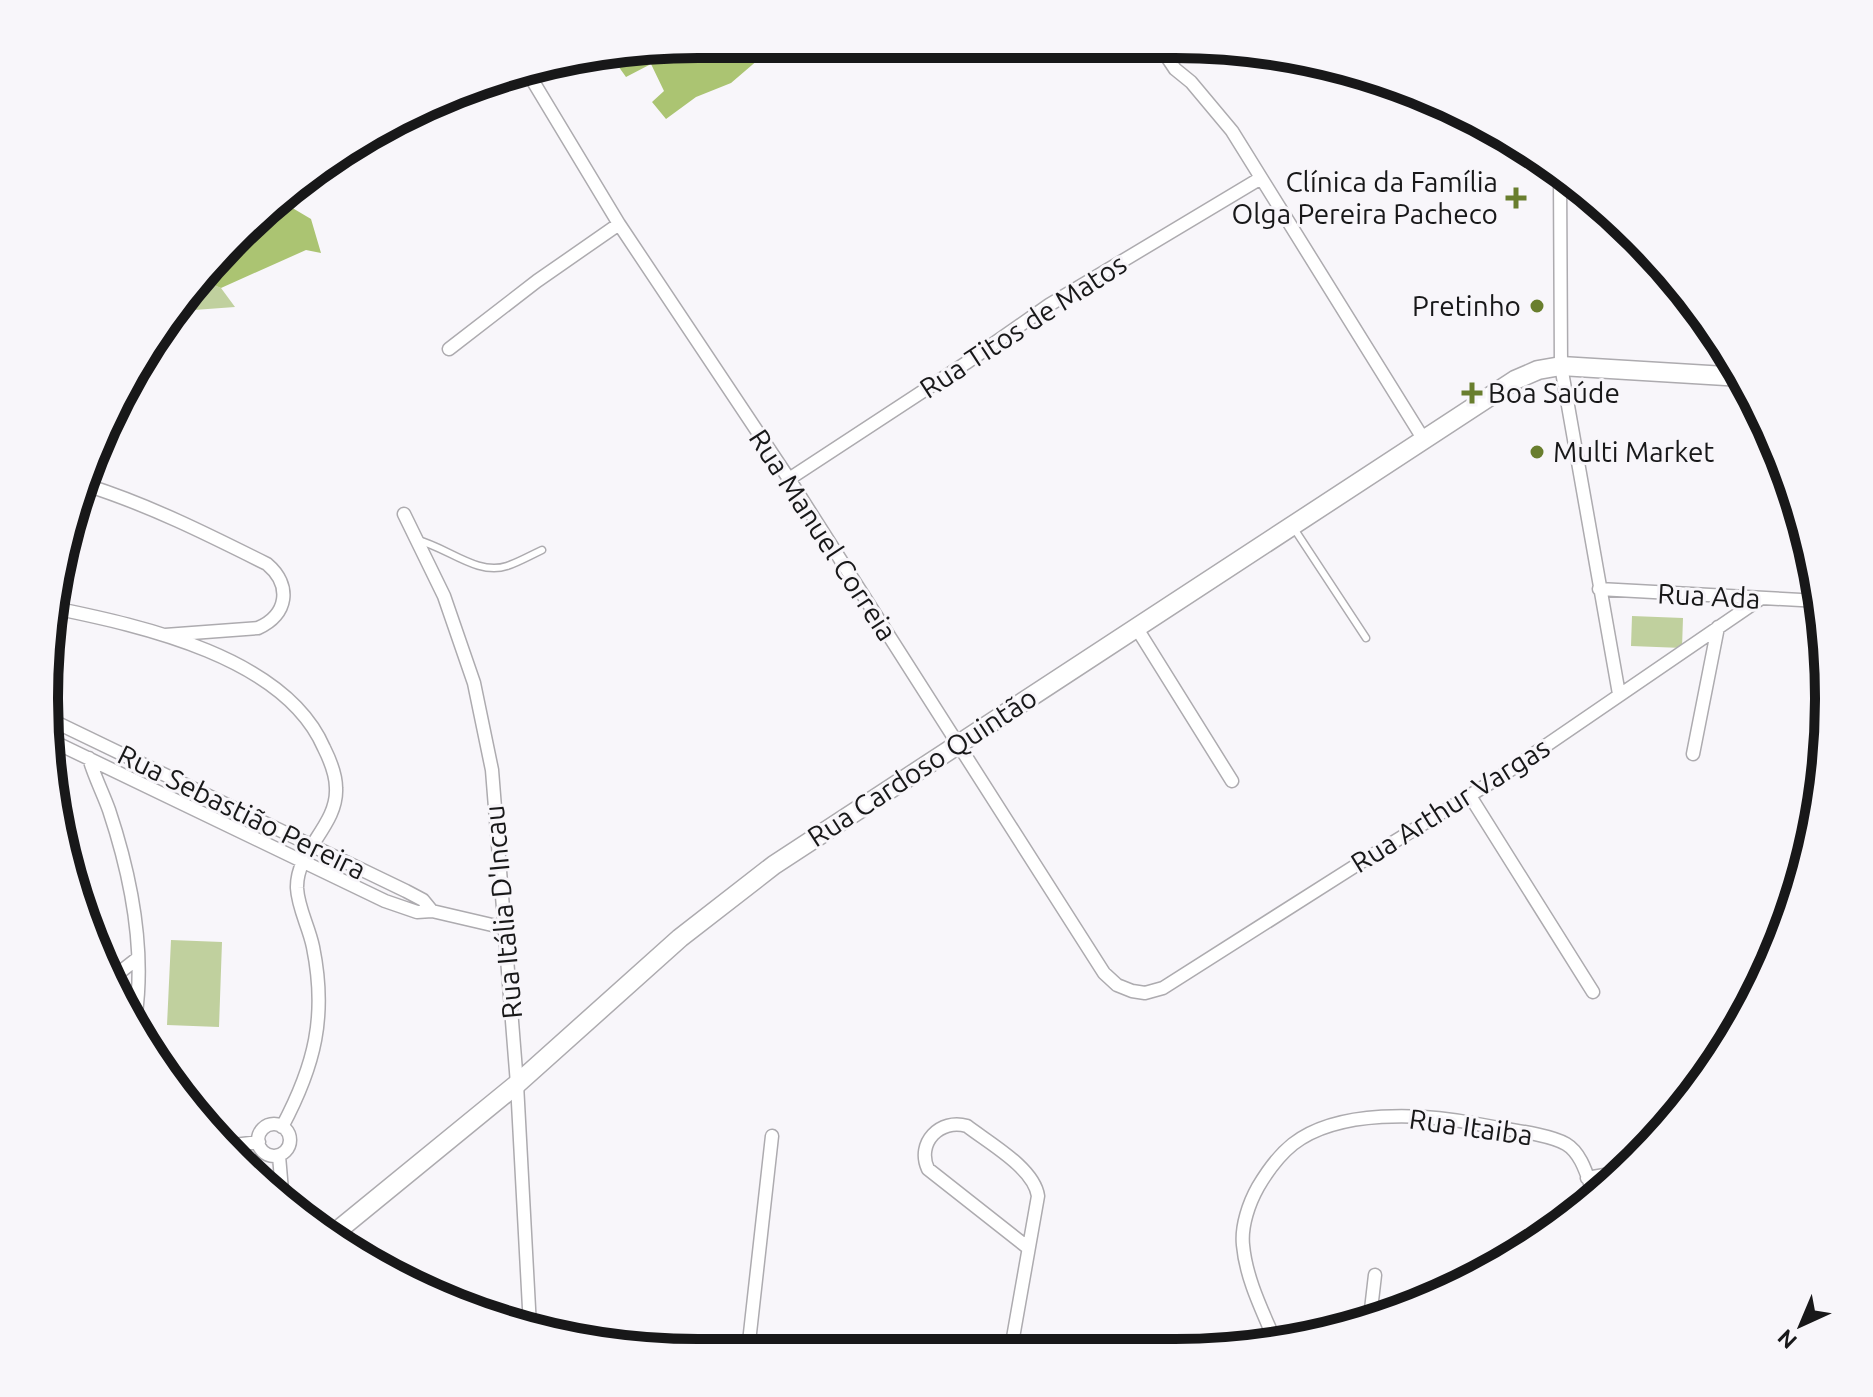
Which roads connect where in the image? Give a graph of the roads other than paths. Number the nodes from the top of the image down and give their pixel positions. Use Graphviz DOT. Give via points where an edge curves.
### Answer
graph roads {
  1 [pos="1168,58"];
  2 [pos="532,80"];
  3 [pos="1261,178"];
  4 [pos="1560,187"];
  5 [pos="619,224"];
  6 [pos="449,349"];
  7 [pos="1561,366"];
  8 [pos="1728,376"];
  9 [pos="1424,440"];
  10 [pos="789,479"];
  11 [pos="94,487"];
  12 [pos="404,514"];
  13 [pos="1292,526"];
  14 [pos="417,540"];
  15 [pos="542,550"];
  16 [pos="1599,589"];
  17 [pos="1760,599"];
  18 [pos="1808,601"];
  19 [pos="64,611"];
  20 [pos="1136,627"];
  21 [pos="1718,627"];
  22 [pos="161,636"];
  23 [pos="1366,638"];
  24 [pos="1619,694"];
  25 [pos="59,724"];
  26 [pos="90,739"];
  27 [pos="59,745"];
  28 [pos="957,745"];
  29 [pos="1693,754"];
  30 [pos="89,760"];
  31 [pos="1232,781"];
  32 [pos="1470,796"];
  33 [pos="311,844"];
  34 [pos="303,862"];
  35 [pos="432,911"];
  36 [pos="505,928"];
  37 [pos="138,958"];
  38 [pos="120,972"];
  39 [pos="1132,991"];
  40 [pos="1593,992"];
  41 [pos="136,1004"];
  42 [pos="517,1084"];
  43 [pos="282,1127"];
  44 [pos="772,1136"];
  45 [pos="259,1142"];
  46 [pos="240,1144"];
  47 [pos="279,1156"];
  48 [pos="1602,1175"];
  49 [pos="1587,1178"];
  50 [pos="281,1184"];
  51 [pos="1590,1186"];
  52 [pos="340,1229"];
  53 [pos="1027,1247"];
  54 [pos="1375,1275"];
  55 [pos="1371,1308"];
  56 [pos="529,1316"];
  57 [pos="1272,1332"];
  58 [pos="749,1339"];
  59 [pos="1013,1339"];
  1 -- 3 [label="street" via="1232,131"];
  2 -- 5 [label="street, Rua Manuel Correia"];
  3 -- 9 [label="street"];
  3 -- 10 [label="street, Rua Titos de Matos" via="1049,305"];
  4 -- 7 [label="street"];
  5 -- 6 [label="street"];
  5 -- 10 [label="street, Rua Manuel Correia"];
  7 -- 8 [label="street, Rua Cardoso Quintão"];
  7 -- 9 [label="street, Rua Cardoso Quintão" via="1515,380"];
  7 -- 16 [label="street"];
  9 -- 13 [label="street, Rua Cardoso Quintão"];
  10 -- 28 [label="street, Rua Manuel Correia"];
  11 -- 22 [label="street" via="199,529 267,564 283,583 282,604 270,623"];
  12 -- 14 [label="street, Rua Itália D'Incau"];
  13 -- 20 [label="street, Rua Cardoso Quintão"];
  13 -- 23 [label="lane"];
  14 -- 15 [label="lane" via="489,569"];
  14 -- 36 [label="street, Rua Itália D'Incau" via="444,596 474,683 492,770"];
  16 -- 17 [label="street, Rua Ada"];
  16 -- 24 [label="street"];
  17 -- 18 [label="street, Rua Ada"];
  17 -- 21 [label="street, Rua Arthur Vargas"];
  19 -- 22 [label="street"];
  20 -- 28 [label="street, Rua Cardoso Quintão"];
  20 -- 31 [label="street"];
  21 -- 24 [label="street, Rua Arthur Vargas"];
  21 -- 29 [label="street"];
  22 -- 33 [label="street" via="251,671 298,707 317,731 336,788 333,808"];
  24 -- 32 [label="street, Rua Arthur Vargas"];
  25 -- 26 [label="street, Rua Sebastião Pereira"];
  26 -- 30 [label="street"];
  26 -- 33 [label="street, Rua Sebastião Pereira"];
  27 -- 30 [label="street, Rua Sebastião Pereira"];
  28 -- 39 [label="street, Rua Manuel Correia" via="1104,973"];
  28 -- 42 [label="street, Rua Cardoso Quintão" via="762,874 680,938"];
  30 -- 34 [label="street, Rua Sebastião Pereira"];
  30 -- 37 [label="street" via="124,861"];
  32 -- 39 [label="street, Rua Arthur Vargas" via="1163,988"];
  32 -- 40 [label="street"];
  33 -- 34 [label="street"];
  33 -- 35 [label="street, Rua Sebastião Pereira" via="423,900"];
  34 -- 35 [label="street, Rua Sebastião Pereira" via="405,909"];
  34 -- 43 [label="street" via="297,892 320,983 320,1015 297,1099"];
  35 -- 36 [label="street, Rua Sebastião Pereira"];
  36 -- 42 [label="street, Rua Itália D'Incau"];
  37 -- 38 [label="street"];
  37 -- 41 [label="street"];
  42 -- 52 [label="street, Rua Cardoso Quintão"];
  42 -- 56 [label="street, Rua Itália D'Incau"];
  43 -- 45 [label="street" via="266,1127"];
  43 -- 47 [label="street" via="290,1143"];
  44 -- 58 [label="street"];
  45 -- 46 [label="street"];
  45 -- 47 [label="street" via="266,1154"];
  47 -- 50 [label="street"];
  48 -- 49 [label="street"];
  49 -- 51 [label="street"];
  49 -- 57 [label="street, Rua Itaiba" via="1580,1159 1565,1144 1450,1119 1352,1120 1316,1130 1270,1166 1253,1195 1242,1241"];
  53 -- 53 [label="street" via="1038,1196 1034,1181 967,1126 945,1125 926,1143 923,1157 928,1169"];
  53 -- 59 [label="street"];
  54 -- 55 [label="street"];
}
